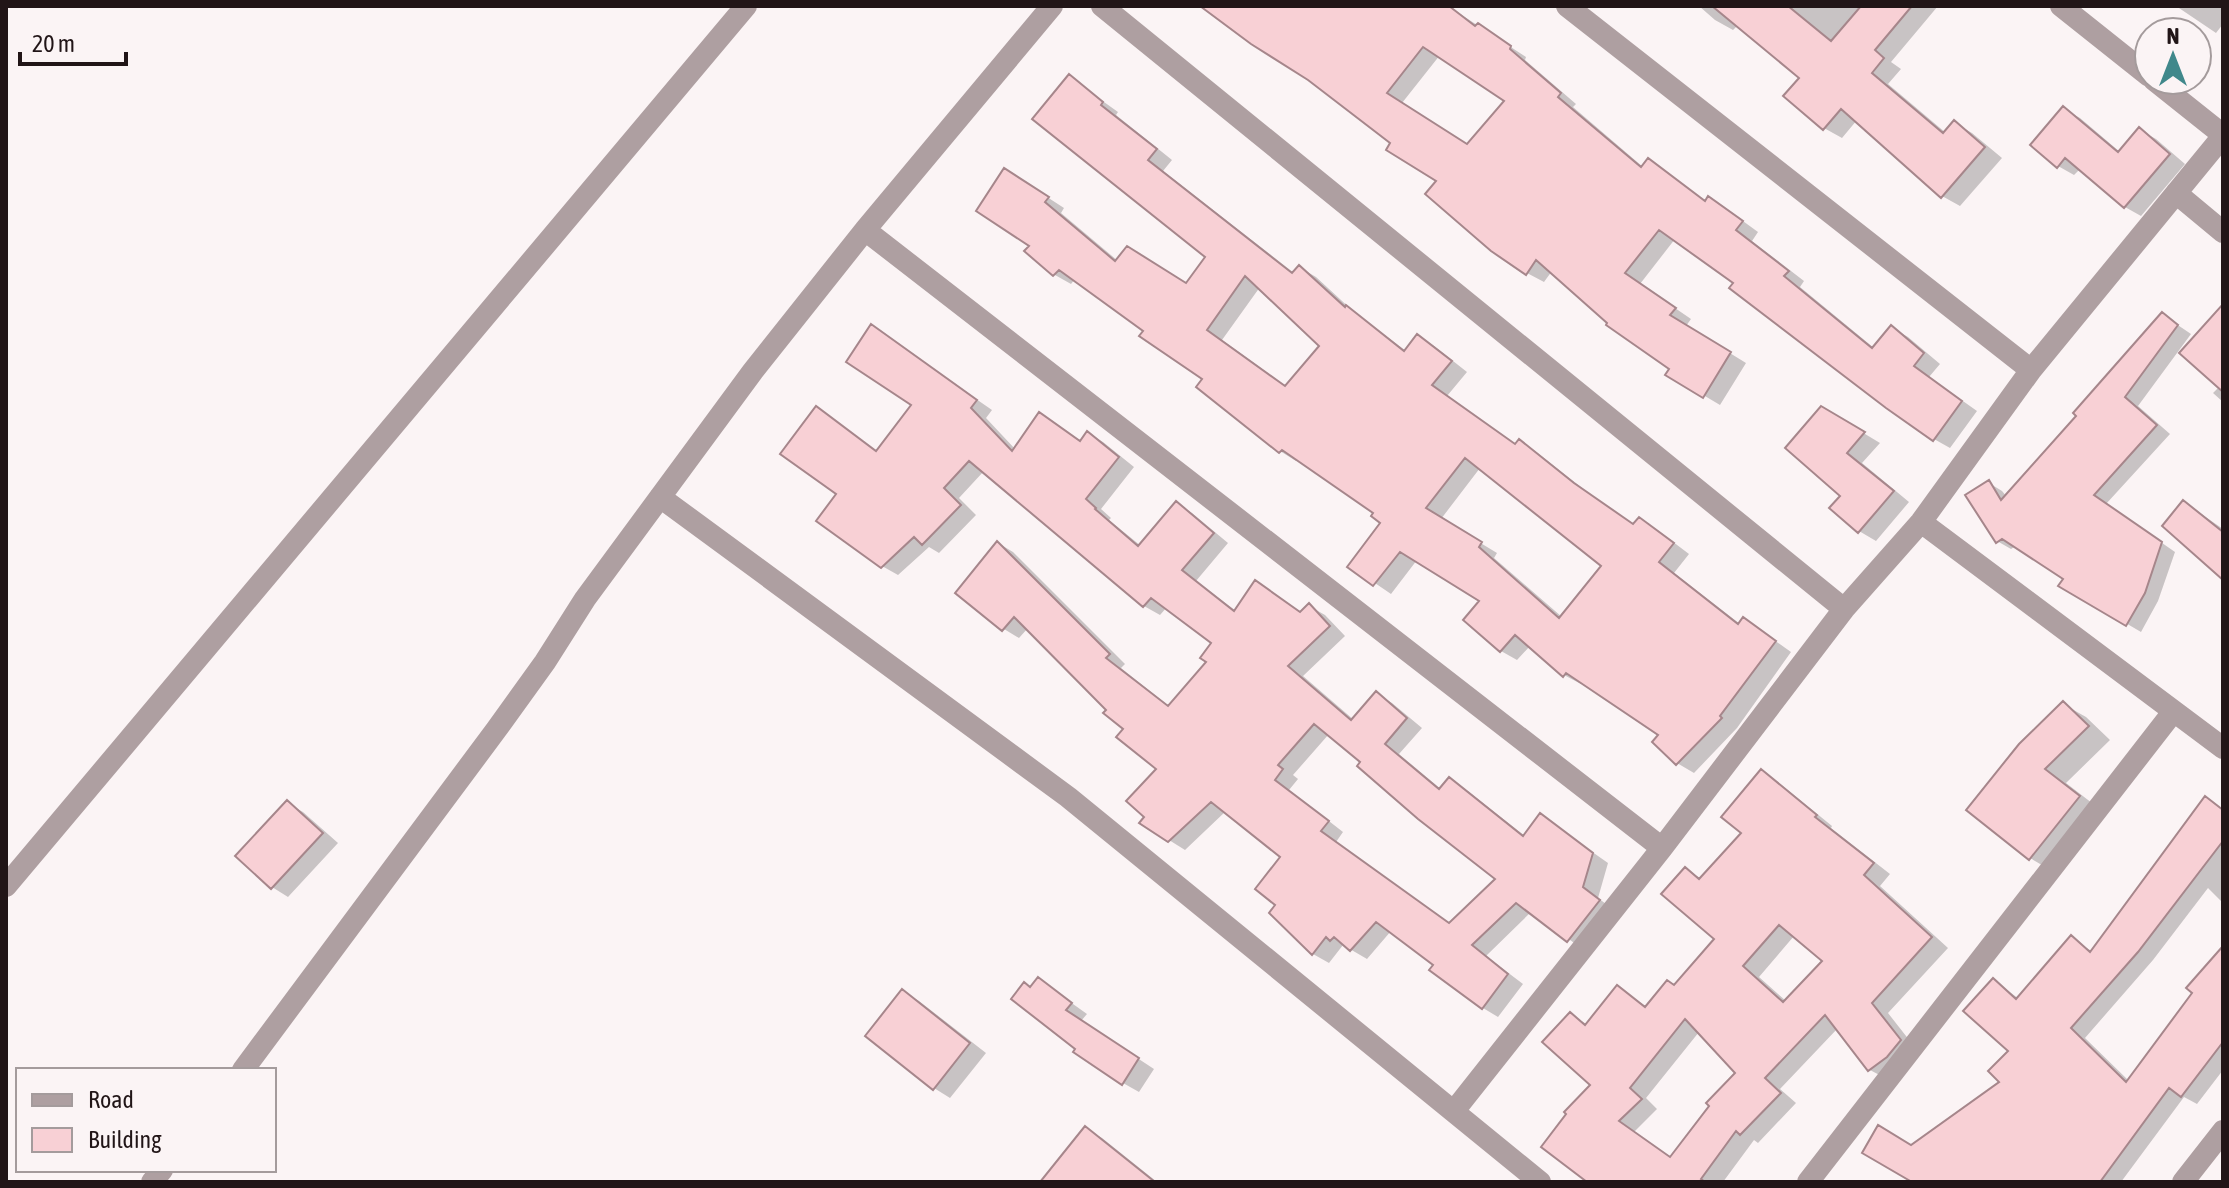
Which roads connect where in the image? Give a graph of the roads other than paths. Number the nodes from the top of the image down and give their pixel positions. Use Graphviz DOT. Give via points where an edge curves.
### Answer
graph roads {
  1 [pos="746,6"];
  2 [pos="1052,6"];
  3 [pos="1102,6"];
  4 [pos="1567,6"];
  5 [pos="2061,6"];
  6 [pos="2133,63"];
  7 [pos="2174,96"];
  8 [pos="2223,136"];
  9 [pos="2176,193"];
  10 [pos="865,230"];
  11 [pos="2223,232"];
  12 [pos="2031,370"];
  13 [pos="660,497"];
  14 [pos="1921,522"];
  15 [pos="1844,609"];
  16 [pos="2173,712"];
  17 [pos="2223,748"];
  18 [pos="1662,848"];
  19 [pos="6,886"];
  20 [pos="244,1068"];
  21 [pos="1454,1111"];
  22 [pos="2223,1131"];
  23 [pos="1540,1182"];
  24 [pos="1808,1182"];
  25 [pos="2183,1182"];
  1 -- 19 [label="street"];
  2 -- 10 [label="street"];
  3 -- 15 [label="street"];
  4 -- 12 [label="street"];
  5 -- 6 [label="street"];
  7 -- 8 [label="street"];
  8 -- 9 [label="street"];
  9 -- 11 [label="street"];
  9 -- 12 [label="street"];
  10 -- 13 [label="street"];
  10 -- 18 [label="street"];
  12 -- 14 [label="street"];
  13 -- 20 [label="street" via="496,730"];
  13 -- 21 [label="street" via="1068,797"];
  14 -- 15 [label="street"];
  14 -- 16 [label="street"];
  15 -- 18 [label="street"];
  16 -- 17 [label="street"];
  16 -- 24 [label="street"];
  18 -- 21 [label="street"];
  21 -- 23 [label="street"];
  22 -- 25 [label="street"];
}
